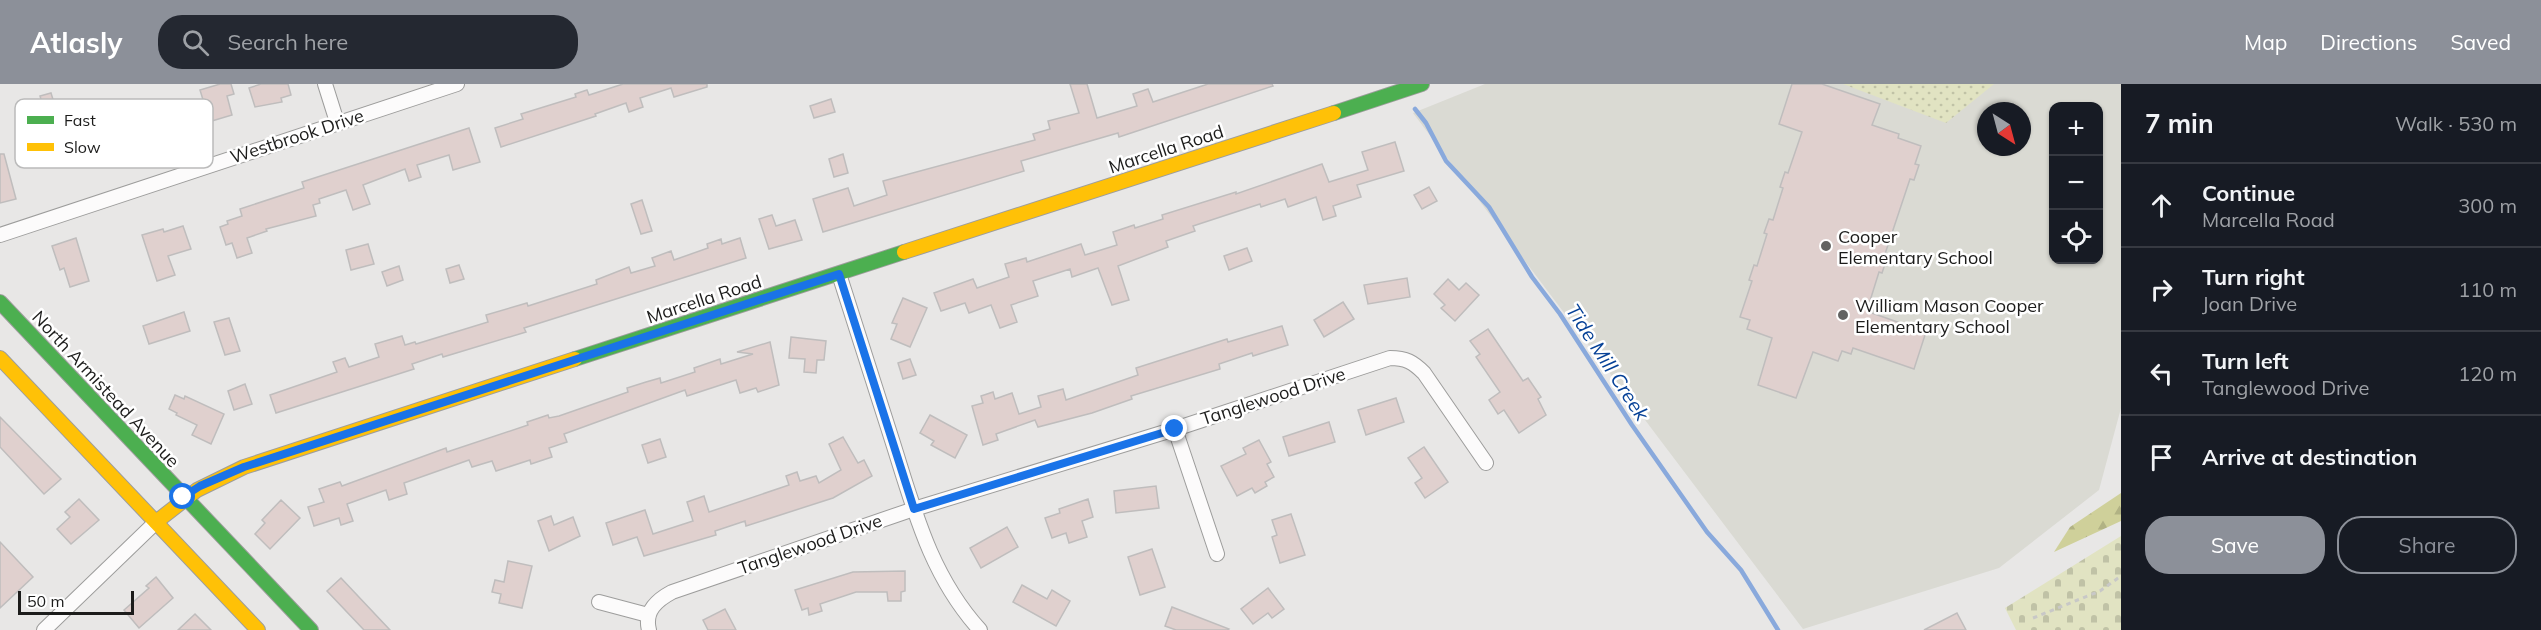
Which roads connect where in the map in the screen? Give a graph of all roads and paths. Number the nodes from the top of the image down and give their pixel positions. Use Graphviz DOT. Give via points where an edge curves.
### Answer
graph roads {
  1 [pos="325,84"];
  2 [pos="457,84"];
  3 [pos="1422,84"];
  4 [pos="337,122"];
  5 [pos="213,164"];
  6 [pos="200,168"];
  7 [pos="0,235"];
  8 [pos="839,274"];
  9 [pos="0,302"];
  10 [pos="0,358"];
  11 [pos="1175,429"];
  12 [pos="1486,463"];
  13 [pos="183,497"];
  14 [pos="914,509"];
  15 [pos="156,522"];
  16 [pos="1217,554"];
  17 [pos="2121,576"];
  18 [pos="599,602"];
  19 [pos="648,615"];
  20 [pos="2033,618"];
  21 [pos="44,630"];
  22 [pos="258,630"];
  23 [pos="311,630"];
  24 [pos="649,630"];
  25 [pos="980,630"];
  1 -- 4 [label="street"];
  2 -- 4 [label="street, Westbrook Drive"];
  3 -- 8 [label="street, Marcella Road"];
  4 -- 5 [label="street, Westbrook Drive"];
  6 -- 7 [label="street, Westbrook Drive"];
  8 -- 13 [label="street, Marcella Road" via="244,467"];
  8 -- 14 [label="street"];
  9 -- 13 [label="street, North Armistead Avenue"];
  10 -- 15 [label="street"];
  11 -- 12 [label="street, Tanglewood Drive" via="1390,358 1404,358 1424,373"];
  11 -- 14 [label="street, Tanglewood Drive"];
  11 -- 16 [label="street"];
  13 -- 15 [label="street, Marcella Road"];
  13 -- 23 [label="street, North Armistead Avenue"];
  14 -- 19 [label="street, Tanglewood Drive" via="672,592 653,605"];
  14 -- 25 [label="street" via="935,567"];
  15 -- 21 [label="street, Marcella Road"];
  15 -- 22 [label="street"];
  17 -- 20 [label="path" via="2100,591"];
  18 -- 19 [label="street"];
  19 -- 24 [label="street"];
}
